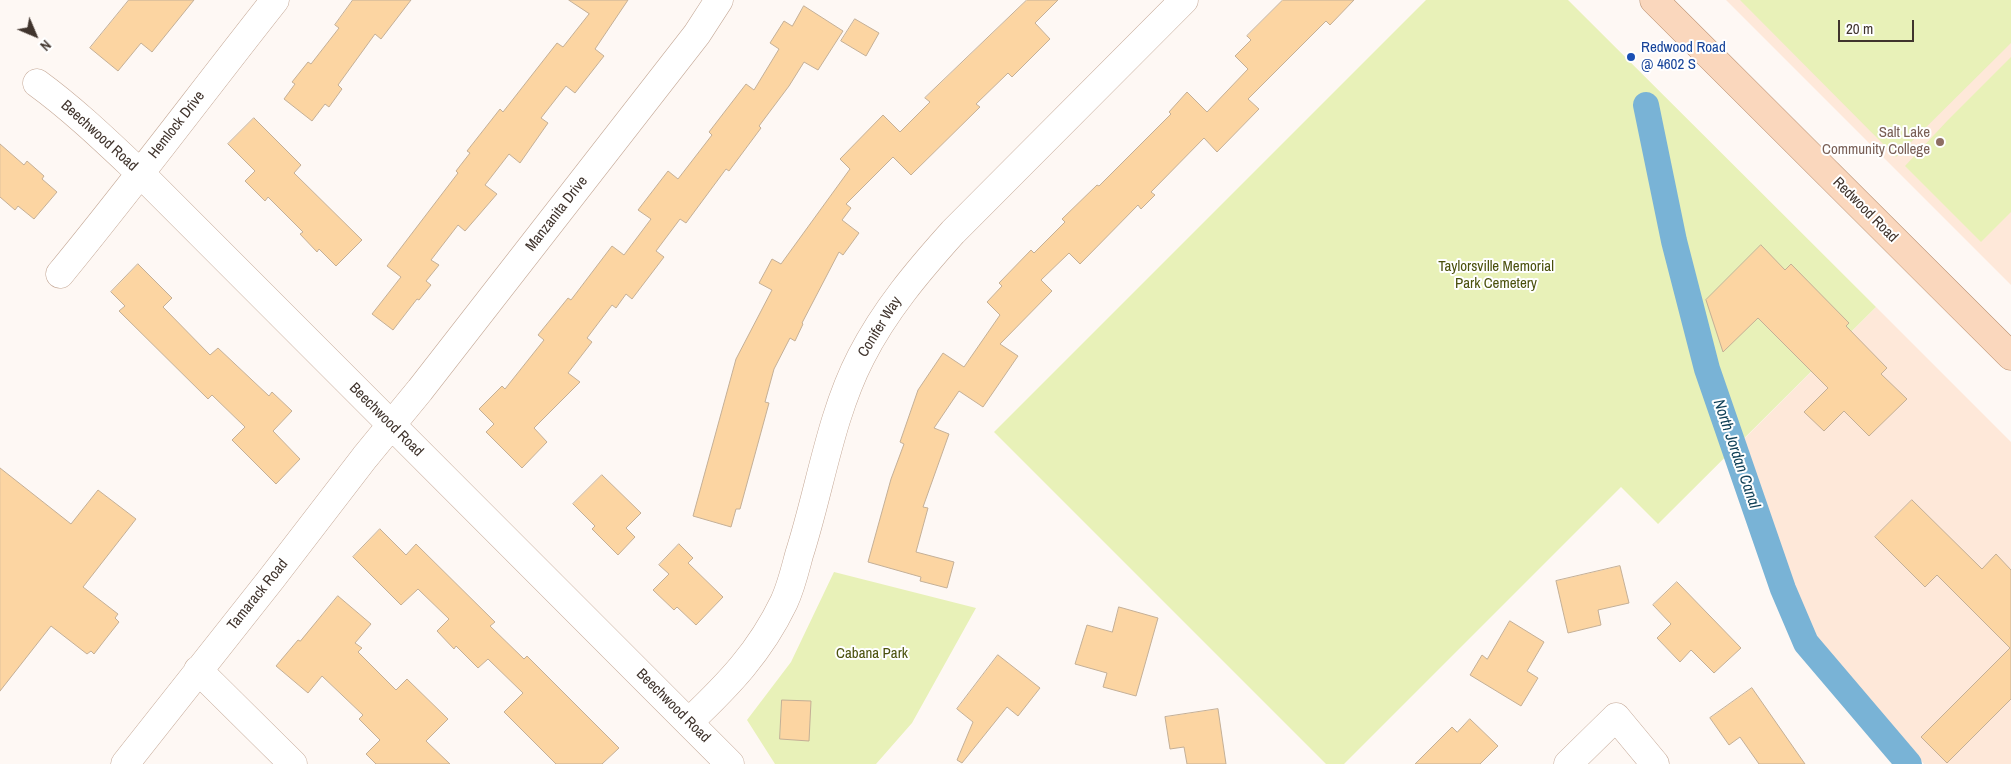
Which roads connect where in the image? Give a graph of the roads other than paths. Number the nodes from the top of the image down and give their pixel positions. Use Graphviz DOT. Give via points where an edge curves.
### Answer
graph roads {
  1 [pos="275,0"];
  2 [pos="719,0"];
  3 [pos="1184,0"];
  4 [pos="1654,0"];
  5 [pos="37,83"];
  6 [pos="140,173"];
  7 [pos="60,274"];
  8 [pos="2011,356"];
  9 [pos="391,425"];
  10 [pos="198,670"];
  11 [pos="689,722"];
  12 [pos="125,764"];
  13 [pos="292,764"];
  14 [pos="730,764"];
  15 [pos="1568,764"];
  16 [pos="1655,764"];
  1 -- 6 [label="street, Hemlock Drive"];
  2 -- 9 [label="street, Manzanita Drive" via="692,41"];
  3 -- 11 [label="street, Conifer Way" via="952,232 888,311 861,357 841,406 785,600 767,636 742,670"];
  4 -- 8 [label="main road, Redwood Road"];
  5 -- 6 [label="street, Beechwood Road"];
  6 -- 7 [label="street, Hemlock Drive"];
  6 -- 9 [label="street, Beechwood Road"];
  9 -- 10 [label="street, Tamarack Road"];
  9 -- 11 [label="street, Beechwood Road"];
  10 -- 12 [label="street, Tamarack Road"];
  10 -- 13 [label="street"];
  11 -- 14 [label="street, Beechwood Road"];
  15 -- 16 [label="street" via="1616,717"];
}
